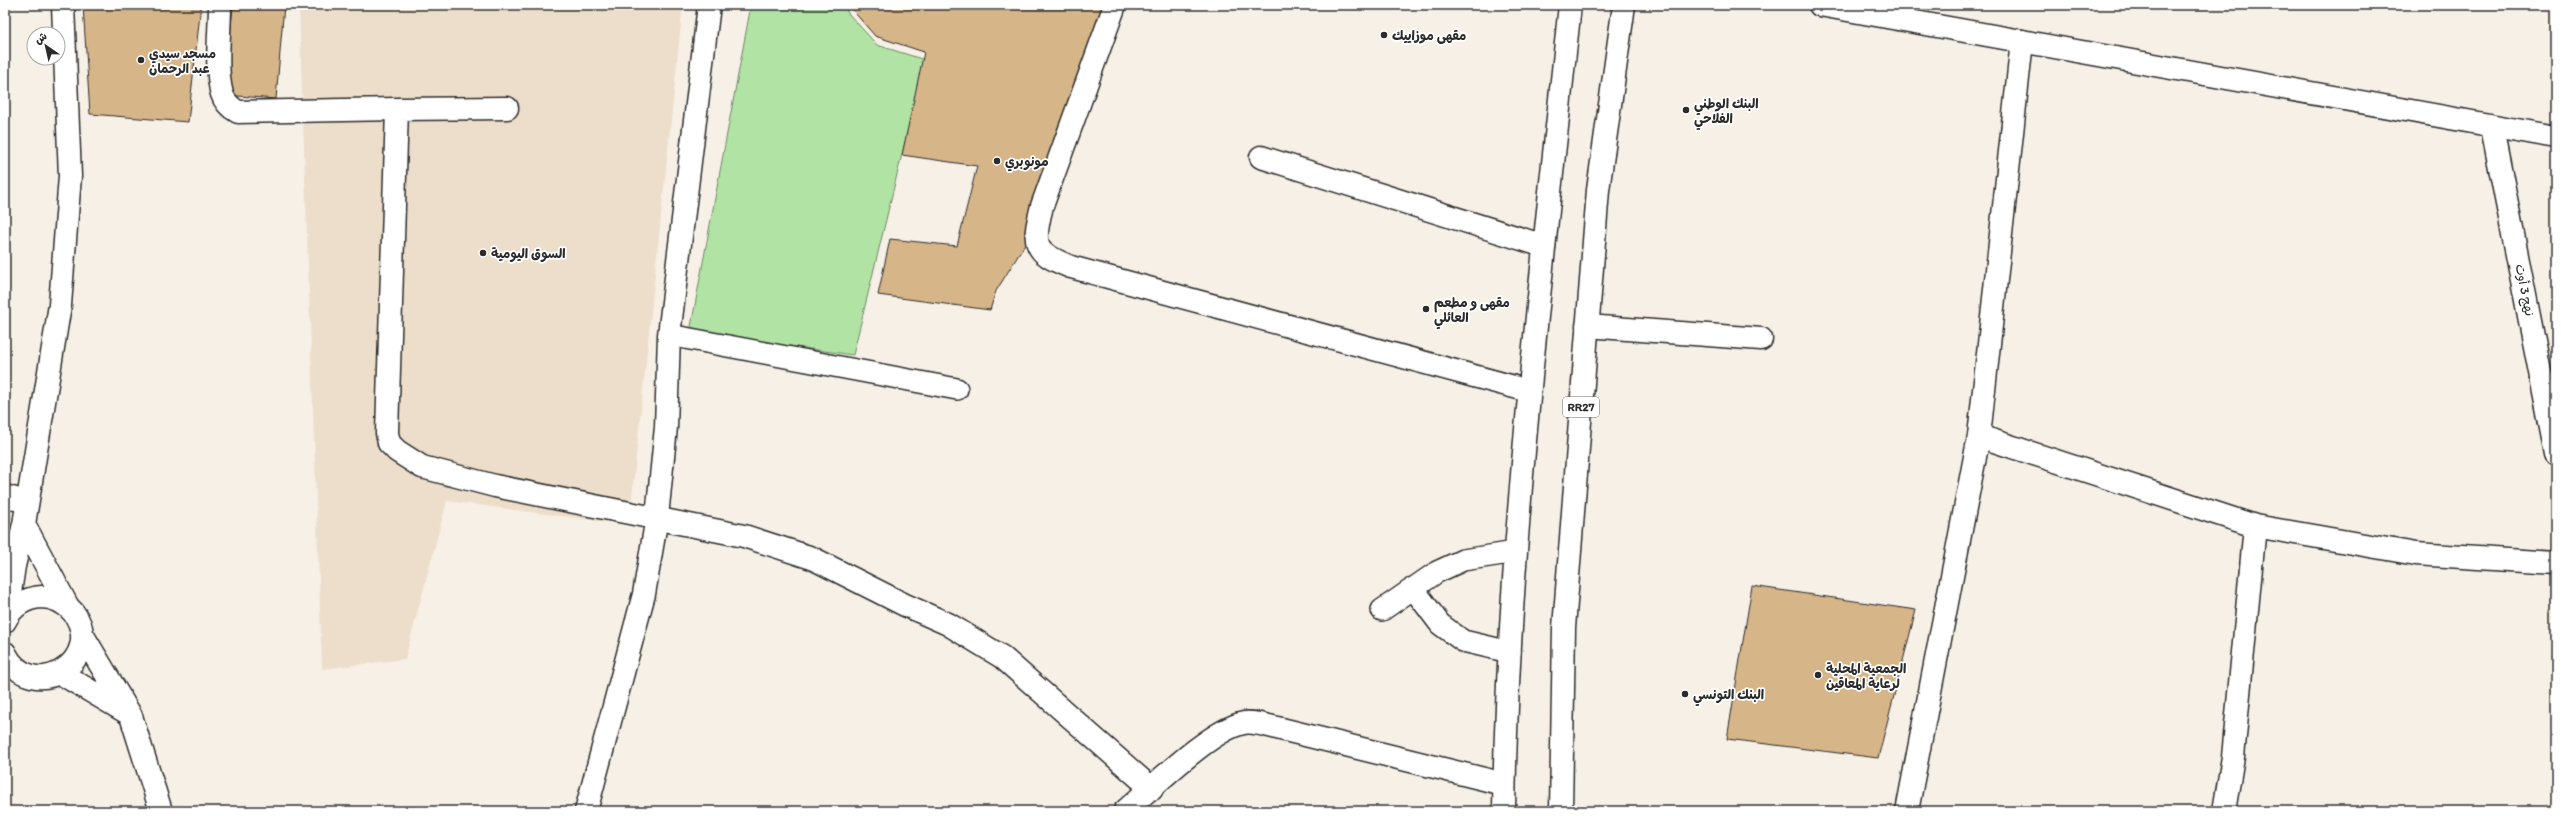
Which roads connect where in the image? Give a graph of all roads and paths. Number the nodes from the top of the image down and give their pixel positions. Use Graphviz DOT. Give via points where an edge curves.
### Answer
graph roads {
  1 [pos="63,5"];
  2 [pos="220,5"];
  3 [pos="709,5"];
  4 [pos="1115,5"];
  5 [pos="1570,5"];
  6 [pos="1624,5"];
  7 [pos="1820,5"];
  8 [pos="2022,41"];
  9 [pos="507,108"];
  10 [pos="397,109"];
  11 [pos="2492,127"];
  12 [pos="2556,137"];
  13 [pos="1261,157"];
  14 [pos="1544,246"];
  15 [pos="1588,326"];
  16 [pos="669,335"];
  17 [pos="1761,339"];
  18 [pos="957,389"];
  19 [pos="1529,391"];
  20 [pos="1979,436"];
  21 [pos="2556,454"];
  22 [pos="5,496"];
  23 [pos="26,502"];
  24 [pos="657,517"];
  25 [pos="24,524"];
  26 [pos="2255,526"];
  27 [pos="1516,552"];
  28 [pos="2556,563"];
  29 [pos="1413,588"];
  30 [pos="68,607"];
  31 [pos="1382,610"];
  32 [pos="6,620"];
  33 [pos="82,634"];
  34 [pos="1510,652"];
  35 [pos="5,653"];
  36 [pos="60,673"];
  37 [pos="12,674"];
  38 [pos="131,716"];
  39 [pos="1504,784"];
  40 [pos="1152,789"];
  41 [pos="161,811"];
  42 [pos="586,811"];
  43 [pos="1125,811"];
  44 [pos="1504,811"];
  45 [pos="1561,811"];
  46 [pos="1907,811"];
  47 [pos="2224,811"];
  1 -- 23 [label="main road" via="70,176 60,305"];
  2 -- 10 [label="main road" via="222,95 238,112"];
  3 -- 16 [label="main road"];
  4 -- 19 [label="main road" via="1042,206 1036,230 1039,247 1047,258 1071,267"];
  5 -- 14 [label="main road"];
  6 -- 15 [label="main road, RR27" via="1598,190"];
  7 -- 8 [label="main road"];
  8 -- 11 [label="main road"];
  8 -- 20 [label="main road"];
  9 -- 10 [label="main road"];
  10 -- 24 [label="main road" via="387,432 389,443 422,467 495,486"];
  11 -- 12 [label="main road"];
  11 -- 21 [label="main road, نهج 3 أوت"];
  13 -- 14 [label="main road"];
  14 -- 19 [label="main road"];
  15 -- 17 [label="main road"];
  15 -- 45 [label="main road, RR27" via="1564,628"];
  16 -- 18 [label="lane"];
  16 -- 24 [label="main road" via="666,427"];
  19 -- 27 [label="main road"];
  20 -- 26 [label="main road"];
  20 -- 46 [label="main road"];
  22 -- 23 [label="main road"];
  23 -- 25 [label="main road"];
  24 -- 40 [label="main road" via="744,536 812,558 948,624 1002,657"];
  24 -- 42 [label="main road" via="644,594"];
  25 -- 30 [label="main road"];
  25 -- 32 [label="main road" via="14,566"];
  26 -- 28 [label="main road" via="2416,554"];
  26 -- 47 [label="main road" via="2232,757"];
  27 -- 29 [label="lane" via="1463,560 1437,572"];
  27 -- 34 [label="main road"];
  29 -- 31 [label="lane"];
  29 -- 34 [label="lane" via="1440,624 1463,641"];
  30 -- 32 [label="main road" via="56,599 27,599 15,607"];
  30 -- 33 [label="main road" via="78,619"];
  33 -- 36 [label="main road" via="80,650 73,663"];
  33 -- 38 [label="main road"];
  34 -- 39 [label="main road"];
  35 -- 37 [label="main road"];
  36 -- 37 [label="main road" via="46,678"];
  36 -- 38 [label="main road" via="112,702"];
  38 -- 41 [label="main road"];
  39 -- 40 [label="main road" via="1245,722 1224,730 1208,741"];
  39 -- 44 [label="main road"];
  40 -- 43 [label="main road"];
}
